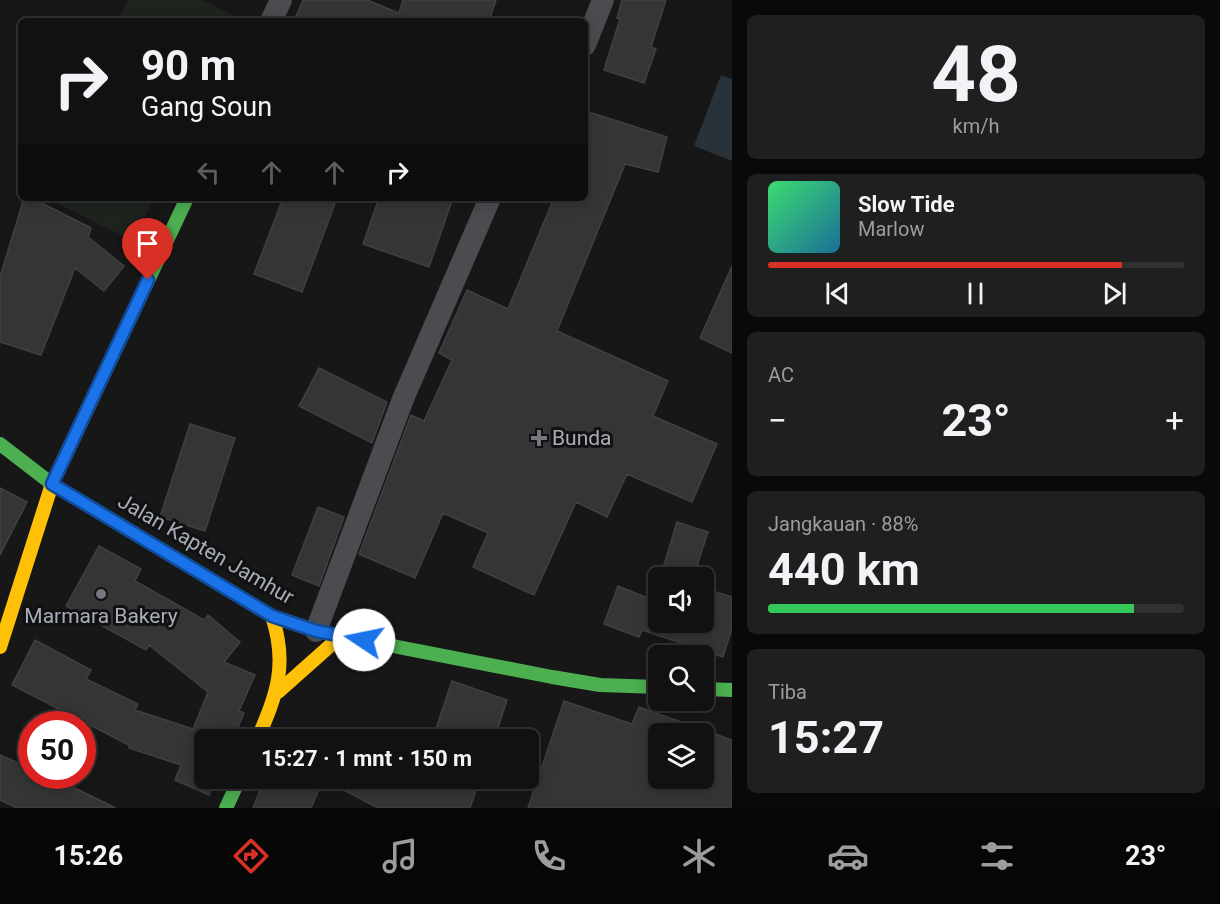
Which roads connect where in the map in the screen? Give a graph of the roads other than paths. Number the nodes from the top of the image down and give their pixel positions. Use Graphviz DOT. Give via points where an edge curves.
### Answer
graph roads {
  1 [pos="281,0"];
  2 [pos="597,1"];
  3 [pos="272,18"];
  4 [pos="588,34"];
  5 [pos="186,201"];
  6 [pos="489,201"];
  7 [pos="0,444"];
  8 [pos="52,484"];
  9 [pos="272,616"];
  10 [pos="316,631"];
  11 [pos="341,636"];
  12 [pos="0,647"];
  13 [pos="648,687"];
  14 [pos="714,689"];
  15 [pos="732,690"];
  16 [pos="278,692"];
  17 [pos="262,729"];
  18 [pos="235,789"];
  19 [pos="226,808"];
  1 -- 3 [label="street"];
  2 -- 4 [label="street"];
  5 -- 8 [label="main road"];
  6 -- 10 [label="street" via="403,399"];
  7 -- 8 [label="main road, Jalan Kapten Jamhur"];
  8 -- 9 [label="main road, Jalan Kapten Jamhur"];
  8 -- 12 [label="main road"];
  9 -- 10 [label="main road, Jalan Kapten Jamhur"];
  9 -- 16 [label="main road" via="282,650"];
  10 -- 11 [label="main road, Jalan Kapten Jamhur"];
  11 -- 13 [label="main road, Jalan Kapten Jamhur" via="600,685"];
  11 -- 16 [label="main road"];
  14 -- 15 [label="main road"];
  16 -- 17 [label="main road"];
  18 -- 19 [label="main road"];
}
